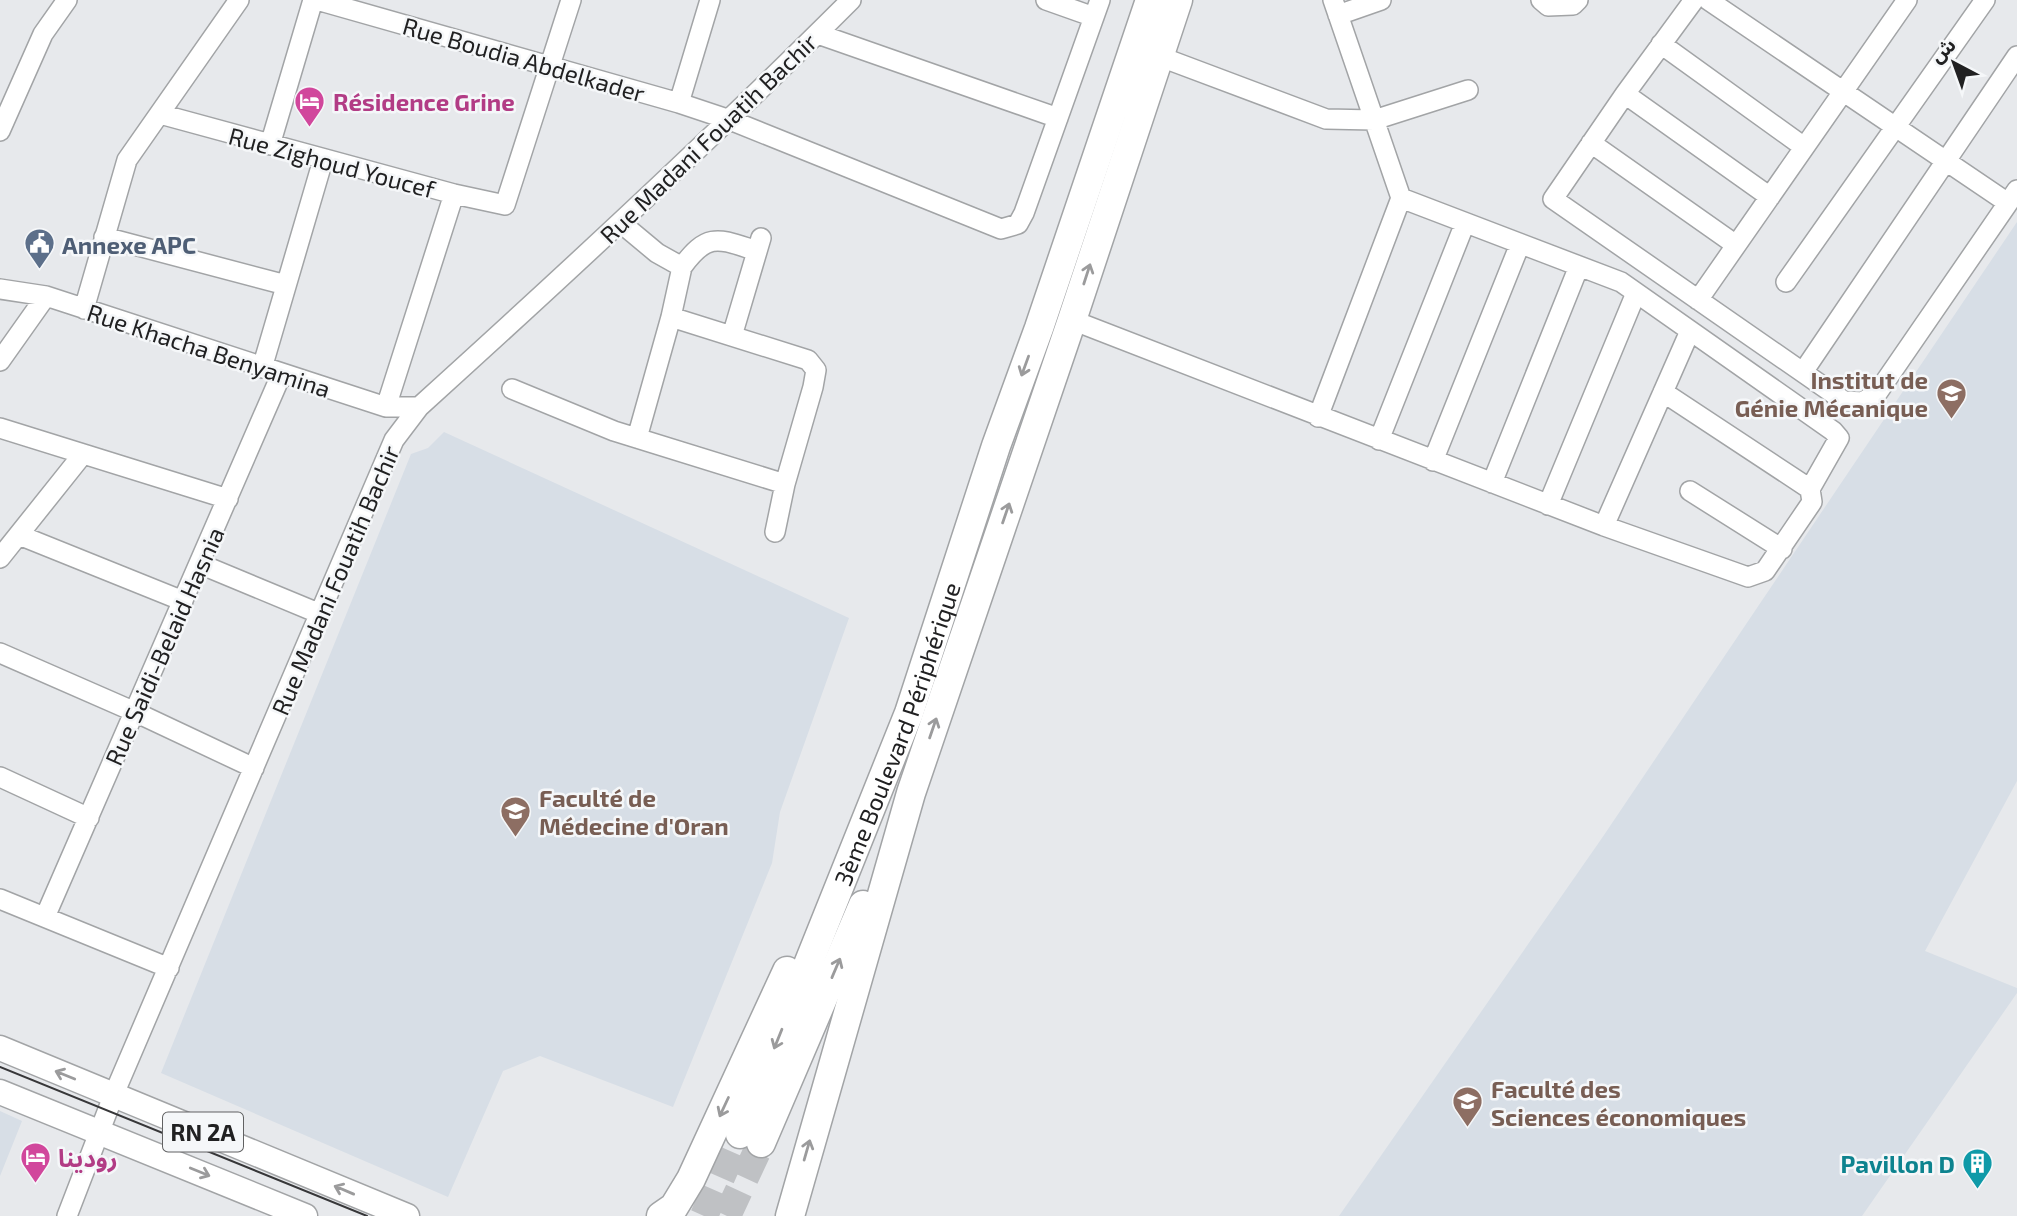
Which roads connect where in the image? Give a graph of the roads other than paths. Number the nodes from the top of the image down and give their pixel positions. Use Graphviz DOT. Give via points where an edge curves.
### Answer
graph roads {
  1 [pos="67,0"];
  2 [pos="239,0"];
  3 [pos="315,0"];
  4 [pos="571,0"];
  5 [pos="710,0"];
  6 [pos="852,0"];
  7 [pos="1046,0"];
  8 [pos="1130,0"];
  9 [pos="1150,0"];
  10 [pos="1178,0"];
  11 [pos="1189,0"];
  12 [pos="1381,0"];
  13 [pos="1541,0"];
  14 [pos="1578,0"];
  15 [pos="1694,0"];
  16 [pos="1709,0"];
  17 [pos="1907,0"];
  18 [pos="1985,0"];
  19 [pos="1336,8"];
  20 [pos="1097,9"];
  21 [pos="818,34"];
  22 [pos="1661,44"];
  23 [pos="2017,56"];
  24 [pos="1169,60"];
  25 [pos="549,66"];
  26 [pos="1468,90"];
  27 [pos="1844,90"];
  28 [pos="1625,94"];
  29 [pos="679,103"];
  30 [pos="160,114"];
  31 [pos="1058,118"];
  32 [pos="730,120"];
  33 [pos="1374,120"];
  34 [pos="1896,126"];
  35 [pos="0,131"];
  36 [pos="1591,143"];
  37 [pos="270,145"];
  38 [pos="1804,147"];
  39 [pos="323,160"];
  40 [pos="1946,161"];
  41 [pos="454,194"];
  42 [pos="2012,196"];
  43 [pos="1770,197"];
  44 [pos="1401,198"];
  45 [pos="621,223"];
  46 [pos="1465,223"];
  47 [pos="104,237"];
  48 [pos="1099,238"];
  49 [pos="1520,244"];
  50 [pos="1736,245"];
  51 [pos="1579,266"];
  52 [pos="682,267"];
  53 [pos="1786,282"];
  54 [pos="286,285"];
  55 [pos="0,289"];
  56 [pos="1636,293"];
  57 [pos="46,296"];
  58 [pos="1698,300"];
  59 [pos="84,309"];
  60 [pos="671,317"];
  61 [pos="1072,320"];
  62 [pos="1039,328"];
  63 [pos="1689,331"];
  64 [pos="732,336"];
  65 [pos="0,361"];
  66 [pos="262,368"];
  67 [pos="1803,372"];
  68 [pos="281,375"];
  69 [pos="512,389"];
  70 [pos="1663,392"];
  71 [pos="386,407"];
  72 [pos="419,407"];
  73 [pos="1318,417"];
  74 [pos="0,428"];
  75 [pos="637,438"];
  76 [pos="1379,440"];
  77 [pos="83,454"];
  78 [pos="1433,461"];
  79 [pos="1492,483"];
  80 [pos="785,484"];
  81 [pos="1810,489"];
  82 [pos="1690,491"];
  83 [pos="228,499"];
  84 [pos="1548,505"];
  85 [pos="1604,526"];
  86 [pos="775,532"];
  87 [pos="19,535"];
  88 [pos="1782,549"];
  89 [pos="0,558"];
  90 [pos="200,564"];
  91 [pos="183,601"];
  92 [pos="318,613"];
  93 [pos="0,653"];
  94 [pos="135,712"];
  95 [pos="909,713"];
  96 [pos="254,768"];
  97 [pos="0,777"];
  98 [pos="911,793"];
  99 [pos="89,818"];
  100 [pos="0,899"];
  101 [pos="45,917"];
  102 [pos="169,968"];
  103 [pos="0,1048"];
  104 [pos="0,1092"];
  105 [pos="107,1113"];
  106 [pos="67,1216"];
  107 [pos="305,1216"];
  108 [pos="407,1216"];
  109 [pos="661,1216"];
  110 [pos="790,1216"];
  1 -- 35 [label="street" via="43,34"];
  2 -- 30 [label="street"];
  3 -- 25 [label="street, Rue Boudia Abdelkader"];
  3 -- 37 [label="street"];
  4 -- 25 [label="street"];
  5 -- 29 [label="street"];
  6 -- 21 [label="street, Rue Madani Fouatih Bachir"];
  7 -- 20 [label="street"];
  8 -- 62 [label="highway, 3ème Boulevard Périphérique" via="1062,215"];
  9 -- 62 [label="highway, 3ème Boulevard Périphérique"];
  10 -- 48 [label="highway"];
  11 -- 24 [label="highway"];
  12 -- 19 [label="street"];
  13 -- 14 [label="street" via="1548,6 1573,5"];
  15 -- 22 [label="street"];
  16 -- 27 [label="street"];
  17 -- 27 [label="street"];
  18 -- 34 [label="street"];
  19 -- 33 [label="street"];
  20 -- 31 [label="street, Rue Boudia Abdelkader"];
  21 -- 31 [label="street"];
  21 -- 32 [label="street, Rue Madani Fouatih Bachir"];
  22 -- 28 [label="street"];
  22 -- 38 [label="street"];
  23 -- 40 [label="street"];
  24 -- 33 [label="street" via="1326,120"];
  24 -- 48 [label="highway"];
  25 -- 29 [label="street, Rue Boudia Abdelkader"];
  25 -- 41 [label="street, Rue Zighoud Youcef" via="505,205"];
  26 -- 33 [label="street"];
  27 -- 34 [label="street"];
  27 -- 38 [label="street"];
  28 -- 36 [label="street"];
  28 -- 43 [label="street"];
  29 -- 32 [label="street, Rue Boudia Abdelkader"];
  30 -- 37 [label="street, Rue Zighoud Youcef"];
  30 -- 47 [label="street" via="127,160"];
  31 -- 32 [label="street, Rue Boudia Abdelkader" via="1022,219 1000,229"];
  32 -- 45 [label="street, Rue Madani Fouatih Bachir"];
  33 -- 44 [label="street"];
  34 -- 40 [label="street"];
  34 -- 53 [label="street"];
  36 -- 50 [label="street"];
  36 -- 58 [label="street" via="1553,199"];
  37 -- 39 [label="street, Rue Zighoud Youcef"];
  38 -- 43 [label="street"];
  39 -- 41 [label="street, Rue Zighoud Youcef"];
  39 -- 54 [label="street"];
  40 -- 42 [label="street"];
  40 -- 67 [label="street"];
  41 -- 71 [label="street"];
  42 -- 67 [label="street" via="1878,392 1863,402 1844,401"];
  43 -- 50 [label="street"];
  44 -- 46 [label="street"];
  44 -- 73 [label="street"];
  45 -- 52 [label="street"];
  45 -- 72 [label="street, Rue Madani Fouatih Bachir"];
  46 -- 49 [label="street"];
  46 -- 76 [label="street"];
  47 -- 54 [label="street"];
  47 -- 59 [label="street"];
  61 -- 48 [label="highway, one-way"];
  49 -- 51 [label="street"];
  49 -- 78 [label="street"];
  50 -- 58 [label="street"];
  51 -- 56 [label="street" via="1621,282"];
  51 -- 79 [label="street"];
  52 -- 60 [label="street"];
  52 -- 64 [label="street" via="705,243 720,240 759,245"];
  54 -- 66 [label="street"];
  55 -- 57 [label="street, Rue Khacha Benyamina"];
  56 -- 63 [label="street"];
  56 -- 84 [label="street"];
  57 -- 59 [label="street, Rue Khacha Benyamina"];
  57 -- 65 [label="street"];
  58 -- 67 [label="street"];
  59 -- 66 [label="street, Rue Khacha Benyamina"];
  60 -- 64 [label="street"];
  60 -- 75 [label="street"];
  61 -- 73 [label="street"];
  98 -- 61 [label="highway, one-way"];
  62 -- 95 [label="highway, 3ème Boulevard Périphérique, one-way"];
  63 -- 70 [label="street"];
  63 -- 81 [label="street" via="1839,438"];
  64 -- 80 [label="street" via="808,360 816,370"];
  66 -- 68 [label="street, Rue Khacha Benyamina"];
  68 -- 71 [label="street, Rue Khacha Benyamina"];
  68 -- 83 [label="street, Rue Saidi-Belaid Hasnia"];
  69 -- 75 [label="street"];
  70 -- 81 [label="street"];
  70 -- 85 [label="street"];
  71 -- 72 [label="street, Rue Khacha Benyamina"];
  72 -- 92 [label="street, Rue Madani Fouatih Bachir" via="394,440"];
  73 -- 76 [label="street"];
  74 -- 77 [label="street"];
  75 -- 80 [label="street"];
  76 -- 78 [label="street"];
  77 -- 83 [label="street"];
  77 -- 87 [label="street"];
  78 -- 79 [label="street"];
  79 -- 84 [label="street"];
  80 -- 86 [label="street"];
  81 -- 88 [label="street" via="1812,502"];
  82 -- 88 [label="street"];
  83 -- 90 [label="street, Rue Saidi-Belaid Hasnia"];
  84 -- 85 [label="street"];
  85 -- 88 [label="street" via="1748,577 1765,571"];
  87 -- 89 [label="street"];
  87 -- 91 [label="street"];
  90 -- 91 [label="street, Rue Saidi-Belaid Hasnia"];
  90 -- 92 [label="street"];
  91 -- 94 [label="street, Rue Saidi-Belaid Hasnia"];
  92 -- 96 [label="street, Rue Madani Fouatih Bachir"];
  93 -- 94 [label="street"];
  94 -- 96 [label="street"];
  94 -- 99 [label="street, Rue Saidi-Belaid Hasnia"];
  95 -- 98 [label="highway, 3ème Boulevard Périphérique, one-way" via="750,1139"];
  95 -- 109 [label="highway, one-way" via="868,792 691,1179 674,1207"];
  96 -- 102 [label="street, Rue Madani Fouatih Bachir"];
  97 -- 99 [label="street"];
  110 -- 98 [label="highway, one-way"];
  99 -- 101 [label="street, Rue Saidi-Belaid Hasnia"];
  100 -- 101 [label="street"];
  101 -- 102 [label="street"];
  102 -- 105 [label="street, Rue Madani Fouatih Bachir"];
  105 -- 103 [label="main road, RN 2A, one-way"];
  104 -- 105 [label="main road, RN 2A"];
  105 -- 106 [label="street, Rue Madani Fouatih Bachir"];
  105 -- 107 [label="main road, RN 2A, one-way"];
  108 -- 105 [label="main road, RN 2A, one-way"];
}
